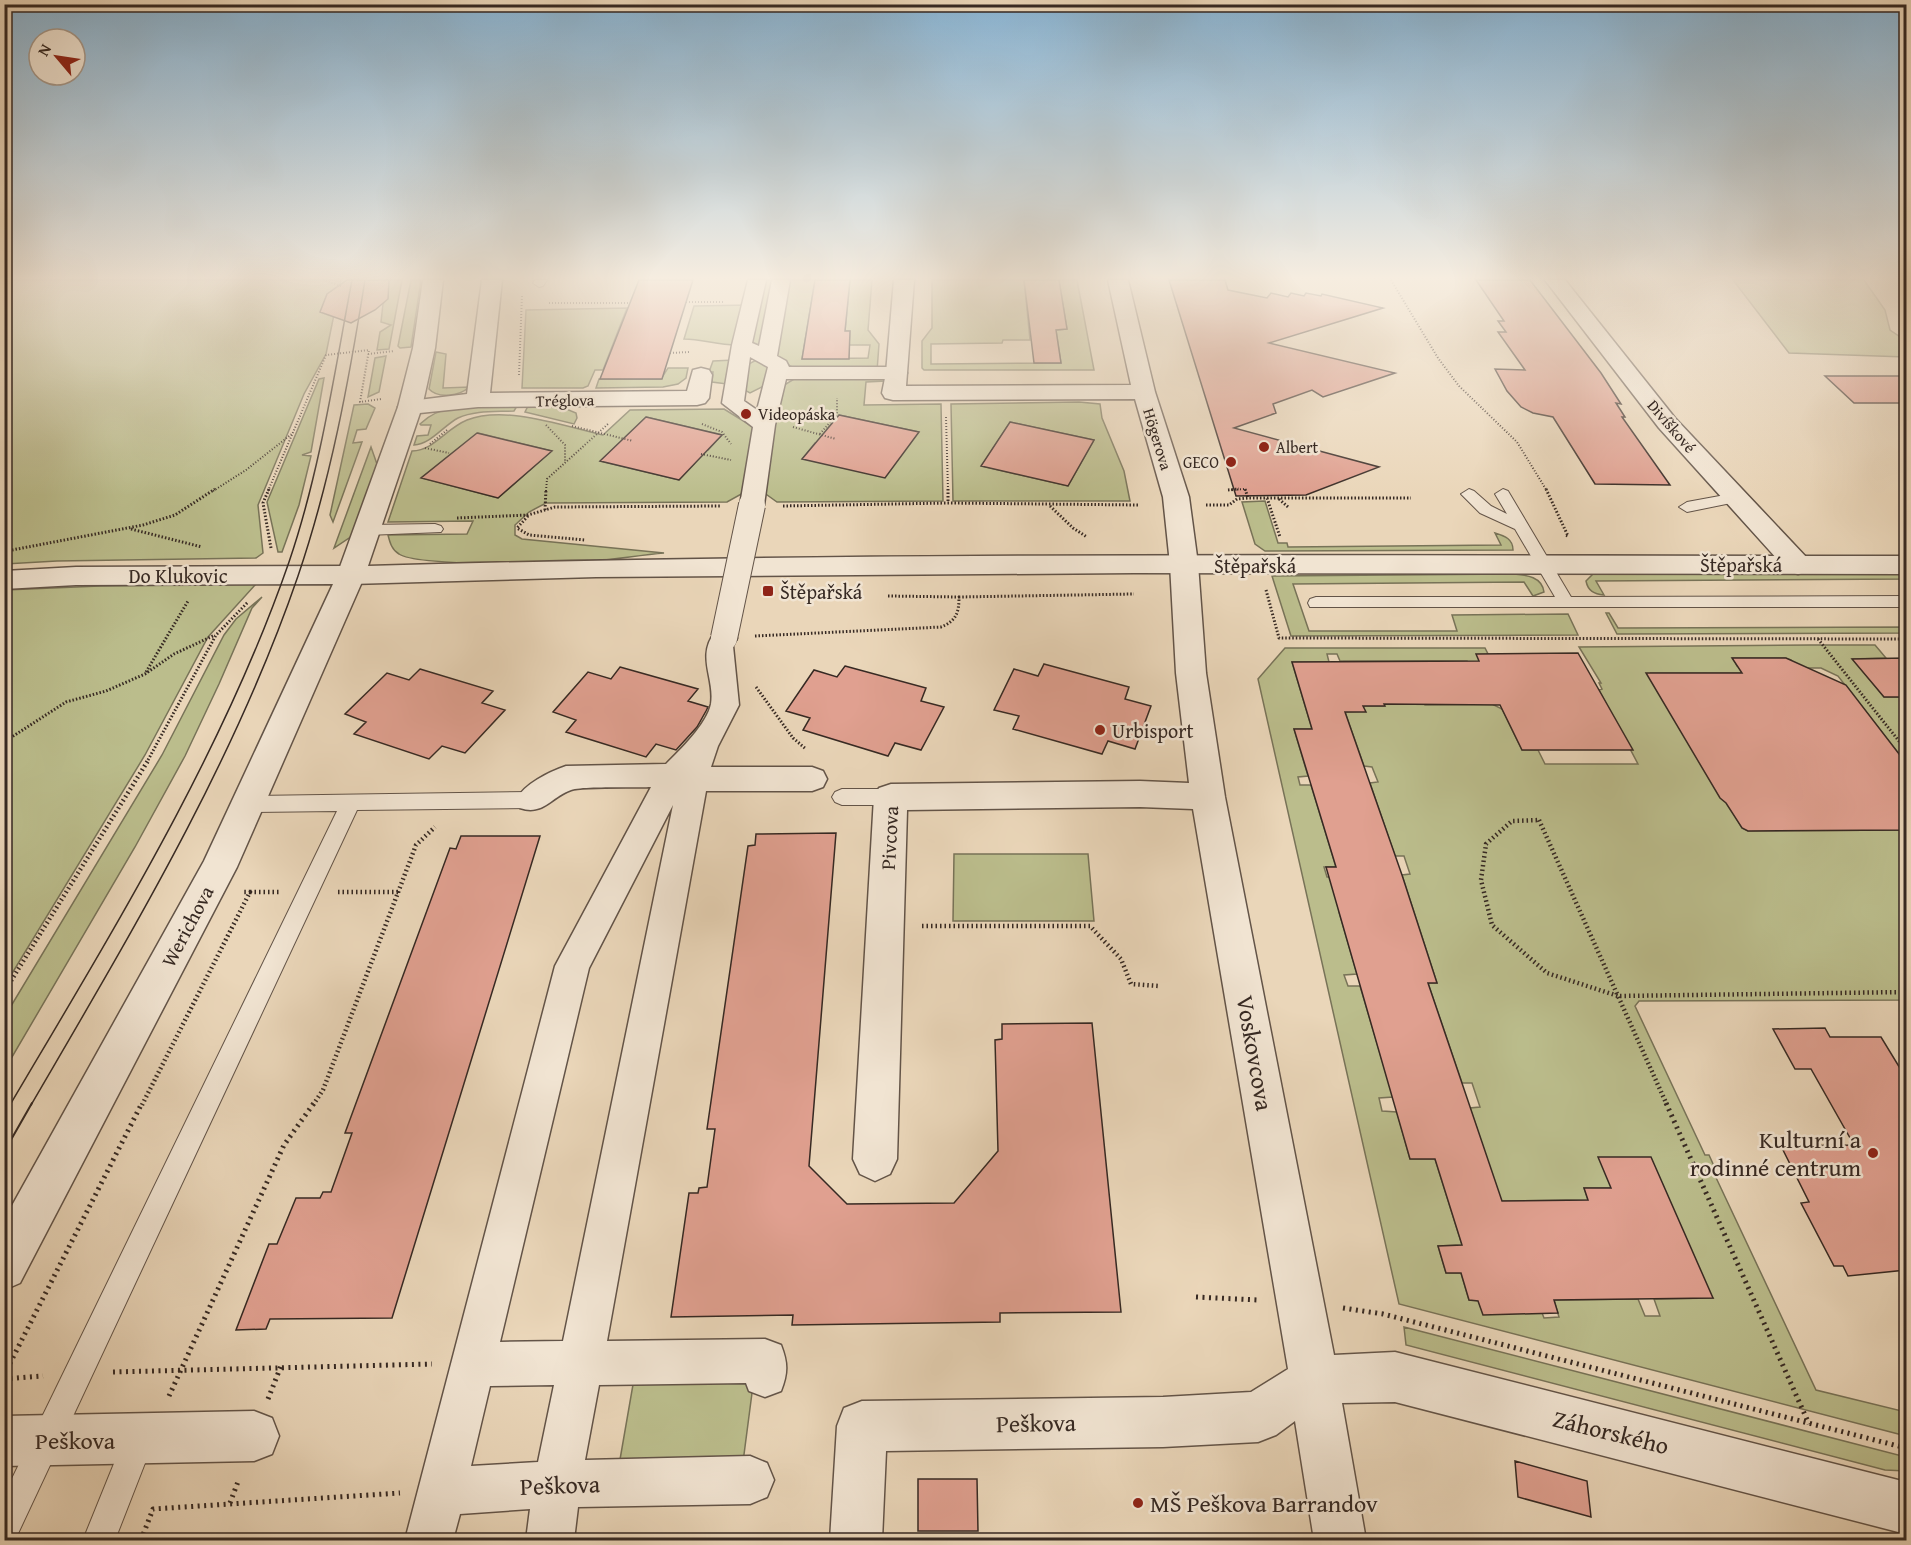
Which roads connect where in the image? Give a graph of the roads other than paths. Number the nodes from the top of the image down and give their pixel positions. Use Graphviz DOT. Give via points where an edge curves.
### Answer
graph roads {
  1 [pos="423,352"];
  2 [pos="484,352"];
  3 [pos="741,352"];
  4 [pos="750,352"];
  5 [pos="774,352"];
  6 [pos="899,352"];
  7 [pos="1135,352"];
  8 [pos="1612,352"];
  9 [pos="772,372"];
  10 [pos="897,373"];
  11 [pos="701,375"];
  12 [pos="1144,392"];
  13 [pos="478,400"];
  14 [pos="733,403"];
  15 [pos="410,407"];
  16 [pos="764,425"];
  17 [pos="1469,494"];
  18 [pos="1503,494"];
  19 [pos="1736,498"];
  20 [pos="1687,507"];
  21 [pos="1520,525"];
  22 [pos="435,529"];
  23 [pos="367,530"];
  24 [pos="1542,563"];
  25 [pos="1184,564"];
  26 [pos="1798,565"];
  27 [pos="1906,565"];
  28 [pos="351,575"];
  29 [pos="4,580"];
  30 [pos="1566,602"];
  31 [pos="1906,602"];
  32 [pos="1316,603"];
  33 [pos="690,767"];
  34 [pos="812,779"];
  35 [pos="842,797"];
  36 [pos="891,797"];
  37 [pos="1208,797"];
  38 [pos="531,800"];
  39 [pos="249,804"];
  40 [pos="350,804"];
  41 [pos="874,1159"];
  42 [pos="4,1267"];
  43 [pos="581,1362"];
  44 [pos="473,1364"];
  45 [pos="765,1375"];
  46 [pos="1314,1380"];
  47 [pos="254,1436"];
  48 [pos="146,1440"];
  49 [pos="26,1441"];
  50 [pos="750,1480"];
  51 [pos="557,1484"];
  52 [pos="441,1491"];
  53 [pos="1906,1508"];
  54 [pos="4,1530"];
  55 [pos="99,1540"];
  56 [pos="429,1540"];
  57 [pos="550,1540"];
  58 [pos="856,1540"];
  59 [pos="1340,1540"];
  1 -- 15 [label="street"];
  2 -- 13 [label="street"];
  3 -- 14 [label="street"];
  4 -- 9 [label="street"];
  5 -- 9 [label="street"];
  6 -- 10 [label="street"];
  7 -- 12 [label="street, Högerova"];
  8 -- 19 [label="street, Divíškové" via="1667,423"];
  9 -- 10 [label="street"];
  9 -- 14 [label="street"];
  9 -- 16 [label="street"];
  10 -- 12 [label="street" via="893,393"];
  11 -- 13 [label="street, Tréglova" via="697,398"];
  12 -- 25 [label="street, Högerova" via="1176,497"];
  13 -- 15 [label="street, Tréglova"];
  14 -- 16 [label="street"];
  15 -- 23 [label="street"];
  16 -- 33 [label="street, bridge" via="752,505 724,638 719,645 725,705"];
  17 -- 21 [label="lane" via="1475,504"];
  18 -- 21 [label="lane"];
  19 -- 20 [label="lane"];
  19 -- 26 [label="street, Divíškové"];
  21 -- 24 [label="lane"];
  22 -- 23 [label="lane"];
  23 -- 28 [label="street"];
  24 -- 25 [label="street, Štěpařská"];
  24 -- 26 [label="street, Štěpařská"];
  24 -- 30 [label="lane"];
  25 -- 28 [label="street, Štěpařská" via="596,568"];
  25 -- 37 [label="street, Voskovcova" via="1191,673"];
  26 -- 27 [label="street, Štěpařská"];
  28 -- 29 [label="street, Do Klukovic" via="265,575 205,562"];
  28 -- 39 [label="street, Werichova"];
  30 -- 31 [label="lane"];
  30 -- 32 [label="lane"];
  33 -- 34 [label="street"];
  33 -- 38 [label="street" via="566,778"];
  33 -- 43 [label="street"];
  33 -- 44 [label="street" via="572,966"];
  35 -- 36 [label="lane"];
  36 -- 37 [label="street, Pivcova"];
  36 -- 41 [label="street, Pivcova"];
  37 -- 46 [label="street, Voskovcova"];
  38 -- 40 [label="lane"];
  39 -- 40 [label="lane"];
  39 -- 42 [label="street, Werichova"];
  40 -- 49 [label="lane"];
  43 -- 44 [label="street"];
  43 -- 45 [label="street" via="765,1361"];
  43 -- 51 [label="street"];
  44 -- 52 [label="street"];
  46 -- 53 [label="street, Záhorského" via="1395,1377"];
  46 -- 58 [label="street, Peškova" via="1258,1417 862,1426"];
  46 -- 59 [label="street, Voskovcova"];
  47 -- 48 [label="street, Peškova"];
  48 -- 49 [label="street, Peškova"];
  48 -- 55 [label="lane"];
  49 -- 54 [label="lane"];
  50 -- 51 [label="street, Peškova"];
  51 -- 52 [label="street, Peškova"];
  51 -- 57 [label="street"];
  52 -- 56 [label="street"];
}
